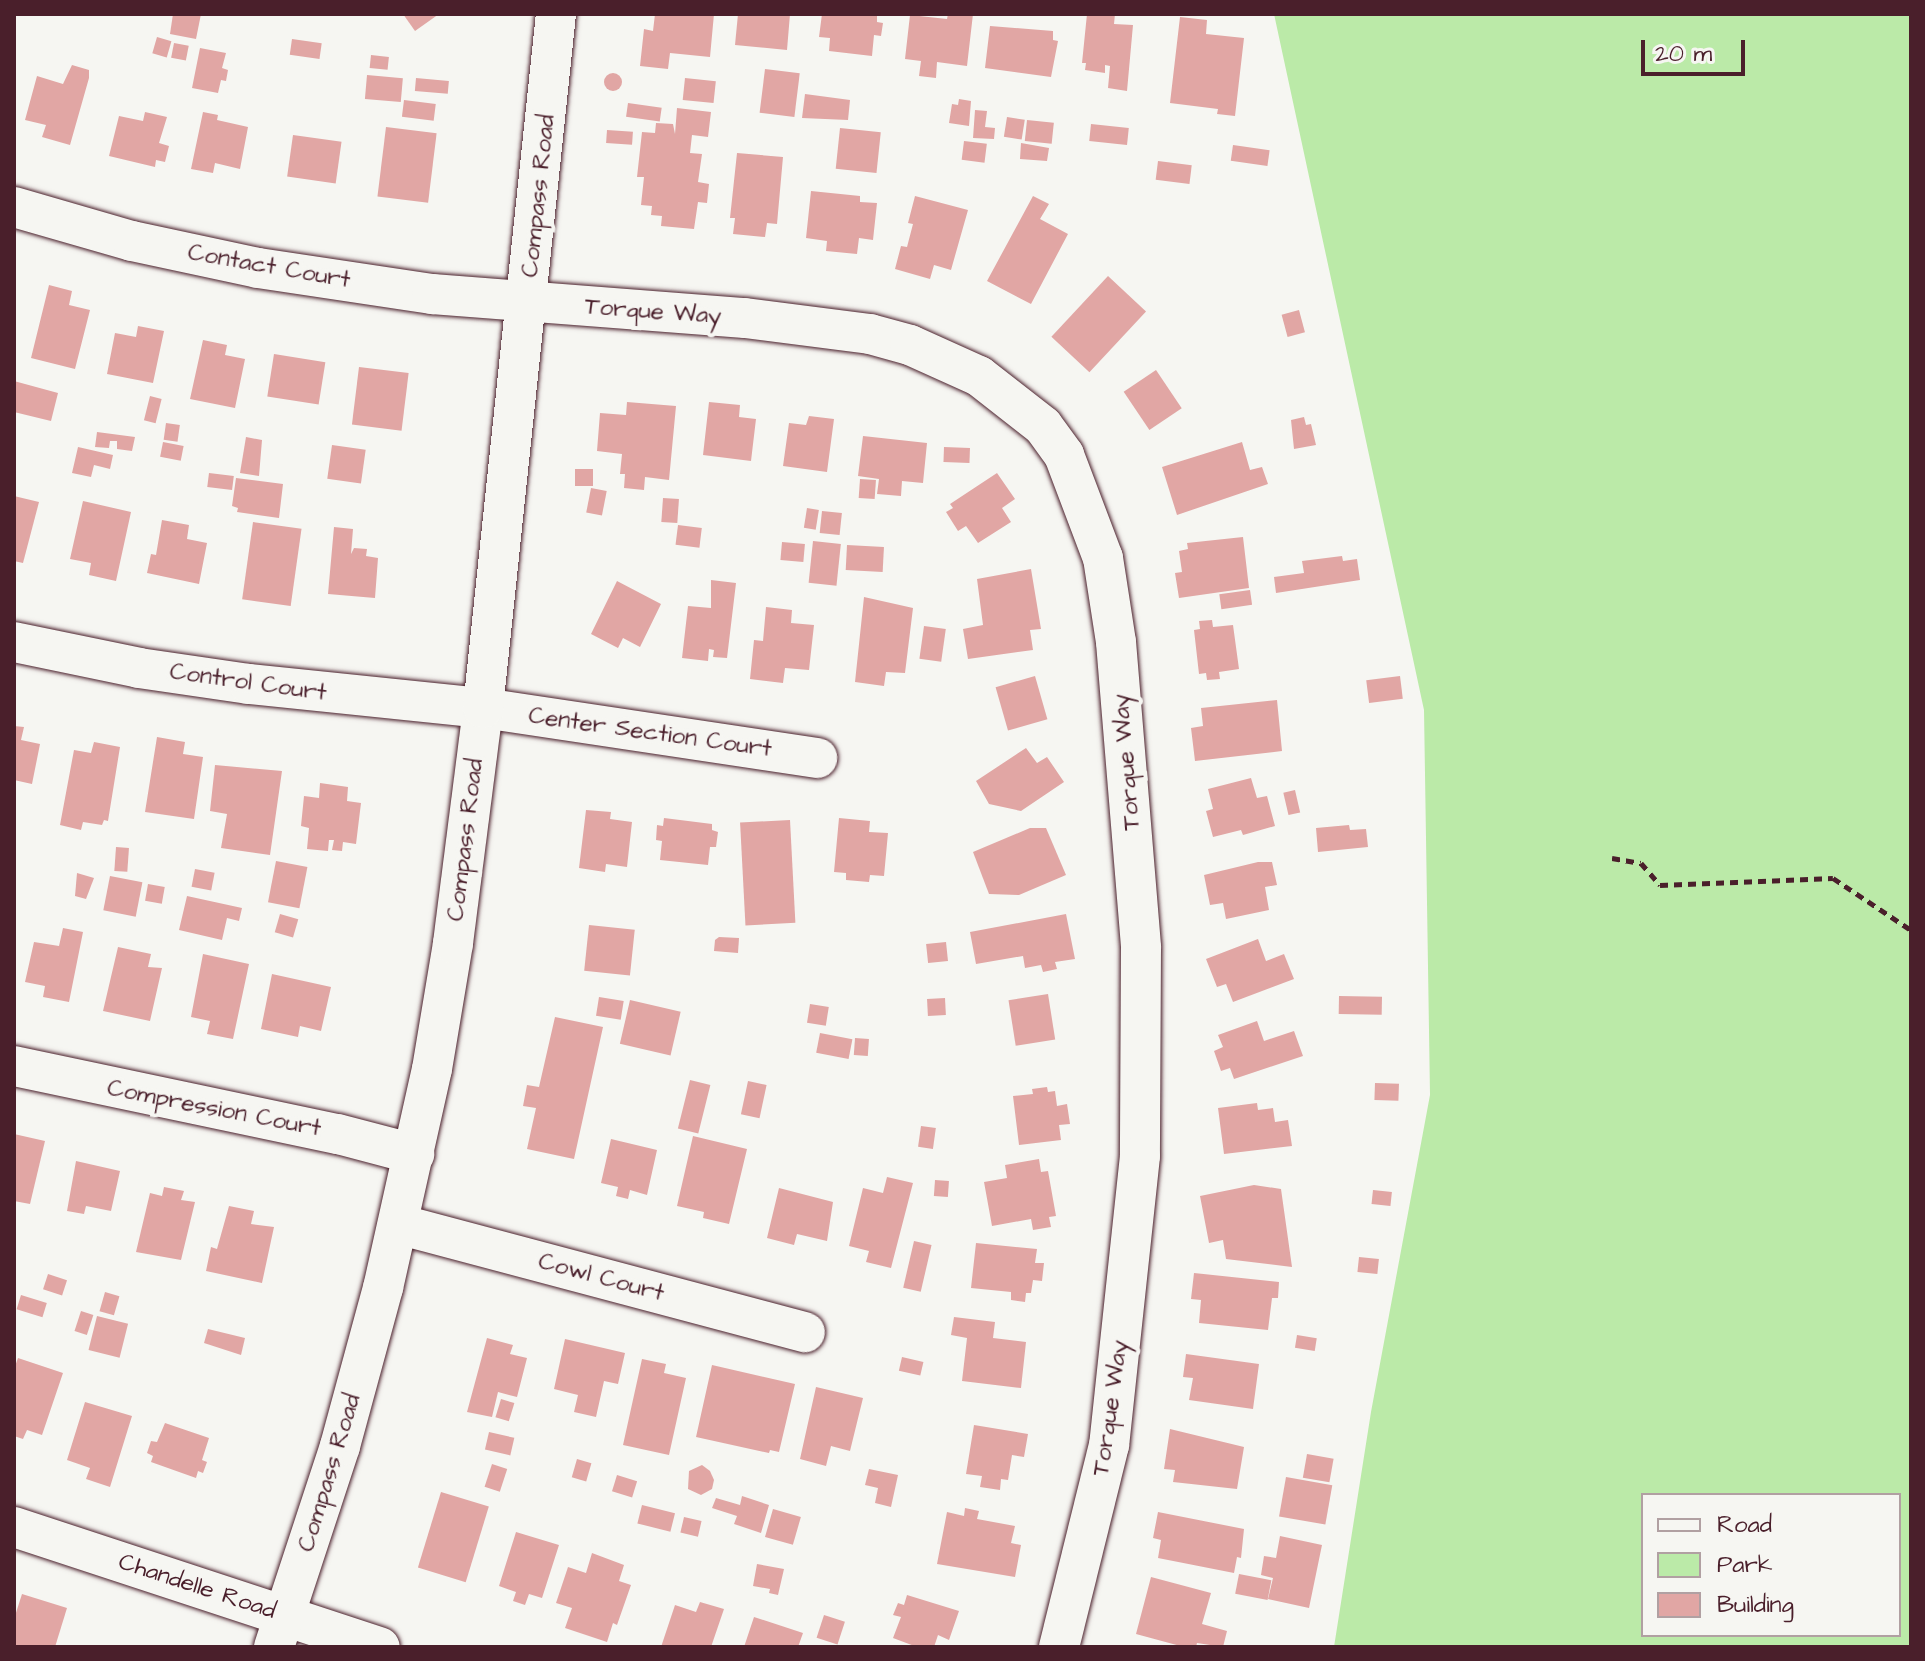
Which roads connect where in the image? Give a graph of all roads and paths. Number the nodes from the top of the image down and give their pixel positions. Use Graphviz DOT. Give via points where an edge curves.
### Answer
graph roads {
  1 [pos="556,14"];
  2 [pos="14,207"];
  3 [pos="528,303"];
  4 [pos="14,642"];
  5 [pos="483,708"];
  6 [pos="817,758"];
  7 [pos="1612,858"];
  8 [pos="1911,930"];
  9 [pos="14,1066"];
  10 [pos="414,1154"];
  11 [pos="398,1224"];
  12 [pos="805,1332"];
  13 [pos="14,1527"];
  14 [pos="279,1631"];
  15 [pos="380,1647"];
  16 [pos="1059,1647"];
  1 -- 3 [label="street, Compass Road"];
  2 -- 3 [label="street, Contact Court" via="132,241 258,268"];
  3 -- 5 [label="street, Compass Road"];
  3 -- 16 [label="street, Torque Way" via="745,318 870,334 910,345 979,376 1043,426 1064,455 1086,506 1103,558 1126,748 1141,948 1140,1156 1109,1445"];
  4 -- 5 [label="street, Control Court" via="249,684"];
  5 -- 6 [label="street, Center Section Court"];
  5 -- 10 [label="street, Compass Road" via="453,943"];
  7 -- 8 [label="path" via="1641,863 1660,885 1833,878"];
  9 -- 10 [label="street, Compression Court"];
  10 -- 11 [label="street, Compass Road"];
  11 -- 12 [label="street, Cowl Court"];
  11 -- 14 [label="street, Compass Road" via="340,1446"];
  13 -- 14 [label="street, Chandelle Road"];
  14 -- 15 [label="street, Chandelle Road"];
}
